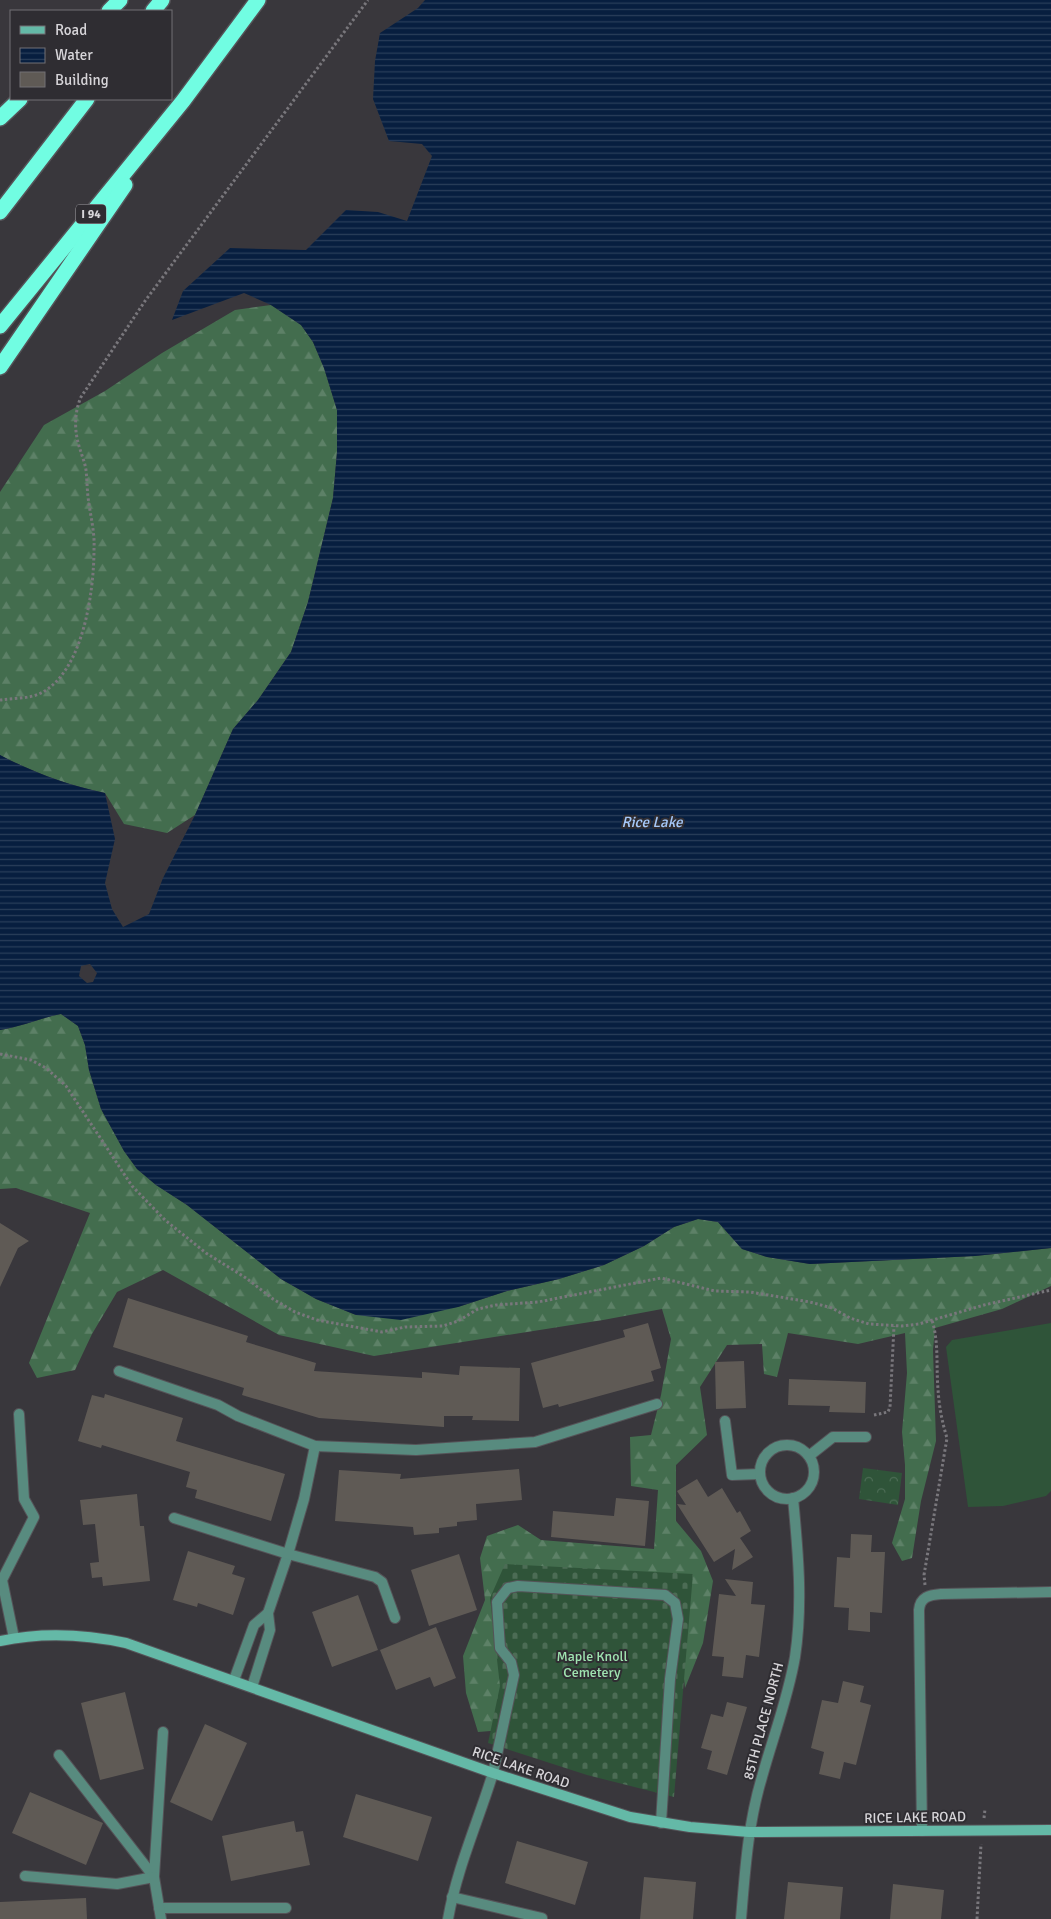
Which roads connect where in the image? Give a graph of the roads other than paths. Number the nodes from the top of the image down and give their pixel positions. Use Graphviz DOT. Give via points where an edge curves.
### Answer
graph roads {
  1 [pos="120,0"];
  2 [pos="162,0"];
  3 [pos="258,0"];
  4 [pos="111,10"];
  5 [pos="154,10"];
  6 [pos="19,100"];
  7 [pos="86,100"];
  8 [pos="182,101"];
  9 [pos="0,118"];
  10 [pos="0,212"];
  11 [pos="0,326"];
  12 [pos="0,367"];
  13 [pos="119,1371"];
  14 [pos="657,1404"];
  15 [pos="19,1414"];
  16 [pos="725,1421"];
  17 [pos="866,1438"];
  18 [pos="315,1446"];
  19 [pos="809,1456"];
  20 [pos="760,1474"];
  21 [pos="794,1498"];
  22 [pos="174,1518"];
  23 [pos="288,1554"];
  24 [pos="1,1580"];
  25 [pos="1051,1592"];
  26 [pos="268,1613"];
  27 [pos="396,1618"];
  28 [pos="14,1638"];
  29 [pos="0,1641"];
  30 [pos="234,1680"];
  31 [pos="252,1687"];
  32 [pos="164,1732"];
  33 [pos="59,1755"];
  34 [pos="493,1773"];
  35 [pos="661,1823"];
  36 [pos="922,1830"];
  37 [pos="1051,1830"];
  38 [pos="750,1832"];
  39 [pos="25,1876"];
  40 [pos="154,1877"];
  41 [pos="452,1897"];
  42 [pos="286,1908"];
  43 [pos="160,1914"];
  44 [pos="542,1918"];
  45 [pos="448,1919"];
  46 [pos="741,1919"];
  1 -- 4 [label="highway"];
  2 -- 5 [label="highway"];
  3 -- 8 [label="highway, I 94"];
  6 -- 9 [label="highway"];
  7 -- 10 [label="highway"];
  8 -- 11 [label="highway, I 94"];
  8 -- 12 [label="highway"];
  13 -- 18 [label="street" via="218,1405"];
  14 -- 18 [label="street" via="534,1442 416,1450"];
  15 -- 24 [label="street" via="24,1499 34,1517"];
  16 -- 20 [label="street" via="732,1475"];
  17 -- 19 [label="street" via="833,1437"];
  18 -- 23 [label="street"];
  19 -- 20 [label="street" via="799,1447 781,1445 766,1454"];
  19 -- 21 [label="street" via="814,1470 813,1480 809,1488"];
  20 -- 21 [label="street" via="764,1486 776,1497"];
  21 -- 38 [label="street, 85TH PLACE NORTH" via="800,1588 795,1654"];
  22 -- 23 [label="street"];
  23 -- 26 [label="street"];
  23 -- 27 [label="street" via="375,1577 382,1582"];
  24 -- 28 [label="street"];
  25 -- 36 [label="street" via="941,1594 925,1597 919,1605"];
  26 -- 30 [label="street" via="254,1625"];
  26 -- 31 [label="street" via="270,1630"];
  28 -- 29 [label="street, RICE LAKE ROAD"];
  28 -- 30 [label="street, RICE LAKE ROAD" via="75,1635 102,1638 126,1643"];
  30 -- 31 [label="street, RICE LAKE ROAD"];
  31 -- 34 [label="street, RICE LAKE ROAD"];
  32 -- 40 [label="street"];
  33 -- 40 [label="street"];
  34 -- 35 [label="street, RICE LAKE ROAD" via="602,1810"];
  34 -- 35 [label="street" via="514,1675 511,1662 500,1648 497,1602 508,1588 555,1587 665,1595 676,1603 678,1619 670,1679"];
  34 -- 41 [label="street"];
  35 -- 38 [label="street, RICE LAKE ROAD"];
  36 -- 37 [label="street, RICE LAKE ROAD"];
  36 -- 38 [label="street, RICE LAKE ROAD"];
  38 -- 46 [label="street, 85TH PLACE NORTH"];
  39 -- 40 [label="street" via="117,1884"];
  40 -- 43 [label="street"];
  41 -- 44 [label="street"];
  41 -- 45 [label="street"];
  42 -- 43 [label="street"];
}
